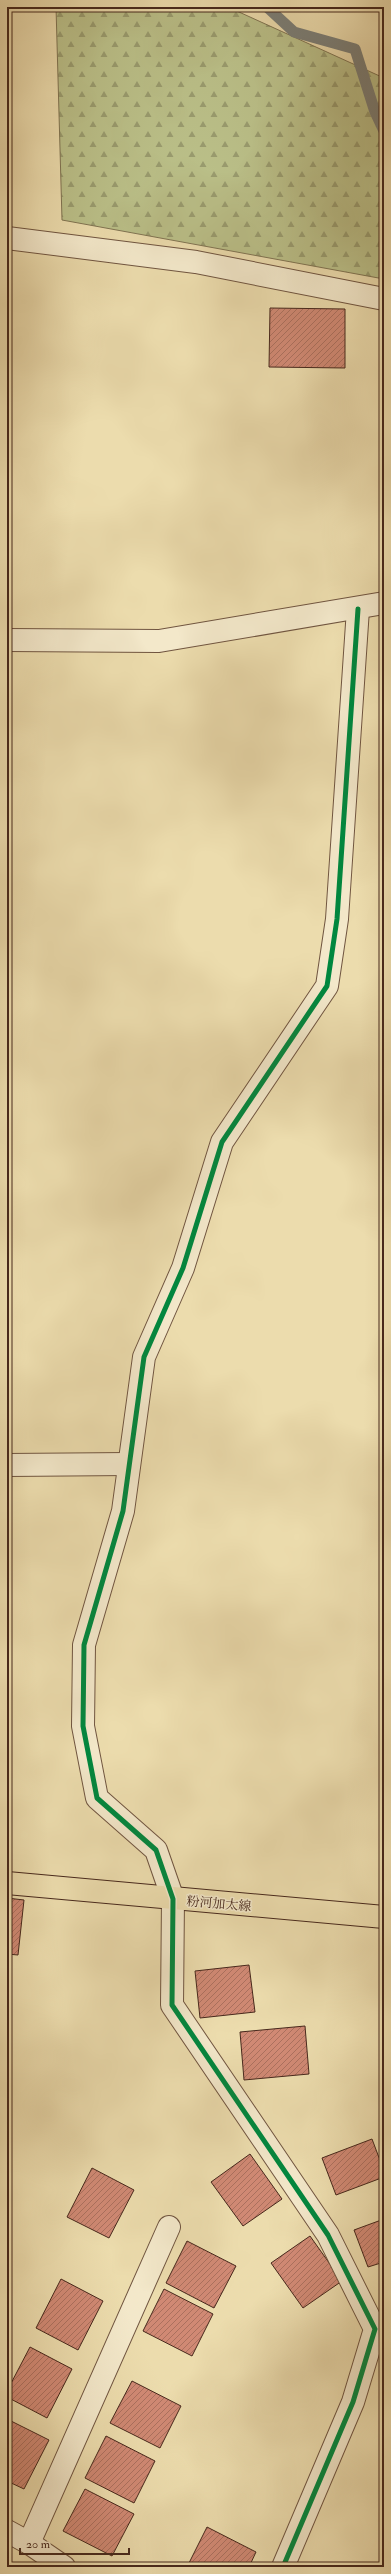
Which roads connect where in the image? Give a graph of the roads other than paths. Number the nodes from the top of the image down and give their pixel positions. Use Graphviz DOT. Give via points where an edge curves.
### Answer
graph roads {
  1 [pos="7,238"];
  2 [pos="384,299"];
  3 [pos="384,603"];
  4 [pos="358,609"];
  5 [pos="7,640"];
  6 [pos="129,1464"];
  7 [pos="7,1465"];
  8 [pos="7,1883"];
  9 [pos="173,1899"];
  10 [pos="384,1917"];
  11 [pos="169,2227"];
  12 [pos="380,2335"];
  13 [pos="7,2531"];
  14 [pos="28,2542"];
  15 [pos="64,2567"];
  16 [pos="283,2567"];
  1 -- 2 [label="street" via="196,262"];
  3 -- 4 [label="street"];
  4 -- 5 [label="street" via="159,641"];
  4 -- 6 [label="street" via="338,919 327,986 222,1142 182,1268 144,1357"];
  6 -- 7 [label="street"];
  6 -- 9 [label="street" via="123,1511 84,1645 82,1726 97,1798 156,1850"];
  8 -- 9 [label="main road, 粉河加太線"];
  9 -- 10 [label="main road, 粉河加太線"];
  9 -- 12 [label="street" via="172,2005 328,2235"];
  11 -- 14 [label="street"];
  12 -- 16 [label="street"];
  13 -- 14 [label="street"];
  14 -- 15 [label="street"];
}
